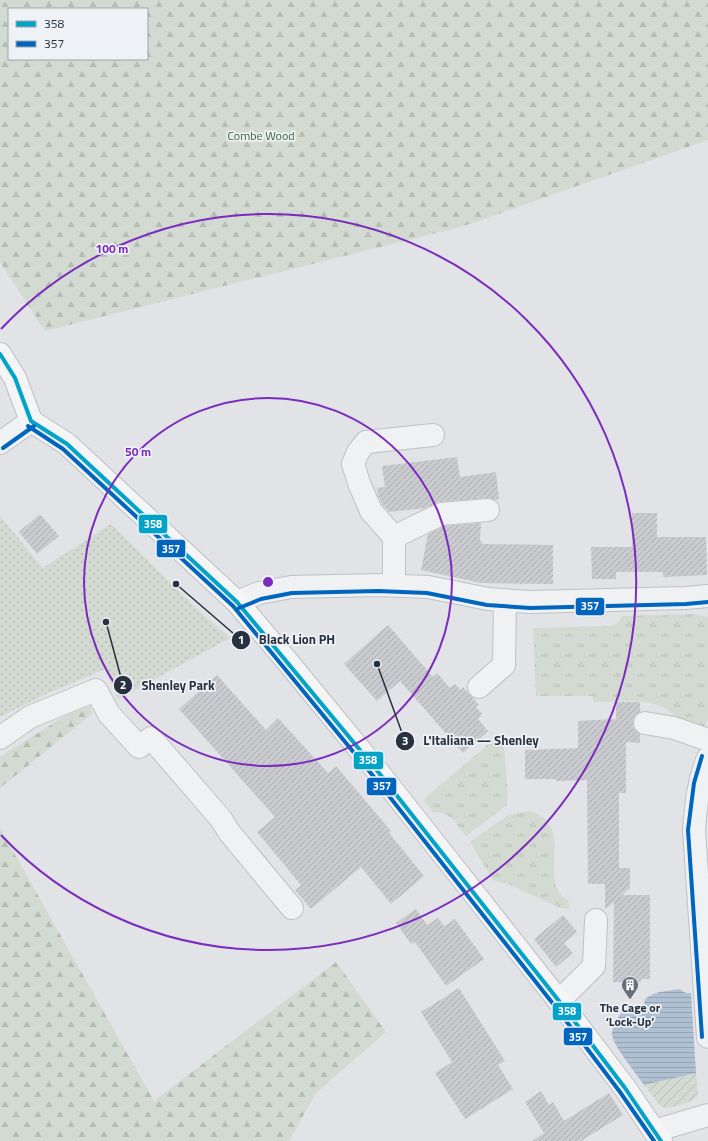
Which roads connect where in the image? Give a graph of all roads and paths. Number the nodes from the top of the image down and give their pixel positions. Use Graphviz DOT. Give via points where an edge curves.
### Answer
graph roads {
  1 [pos="0,354"];
  2 [pos="31,421"];
  3 [pos="433,434"];
  4 [pos="0,443"];
  5 [pos="488,510"];
  6 [pos="394,537"];
  7 [pos="394,585"];
  8 [pos="708,596"];
  9 [pos="505,600"];
  10 [pos="237,602"];
  11 [pos="479,687"];
  12 [pos="645,723"];
  13 [pos="0,738"];
  14 [pos="708,740"];
  15 [pos="708,758"];
  16 [pos="292,908"];
  17 [pos="596,920"];
  18 [pos="559,1001"];
  19 [pos="708,1038"];
  20 [pos="708,1115"];
  21 [pos="658,1136"];
  1 -- 2 [label="main road" via="16,378"];
  2 -- 4 [label="street"];
  2 -- 10 [label="main road" via="67,444"];
  3 -- 6 [label="street" via="366,442 358,452 354,464 359,483 371,511"];
  5 -- 6 [label="street" via="441,514"];
  6 -- 7 [label="street"];
  7 -- 9 [label="street" via="428,587"];
  7 -- 10 [label="street" via="291,587 259,593"];
  8 -- 9 [label="street" via="530,602"];
  9 -- 11 [label="street" via="504,665"];
  10 -- 18 [label="main road" via="379,773"];
  12 -- 14 [label="street" via="674,728"];
  13 -- 16 [label="street" via="30,717 96,690 109,714 139,747 151,738 221,819"];
  15 -- 19 [label="street" via="697,798 694,830"];
  17 -- 18 [label="street" via="594,966"];
  18 -- 21 [label="main road"];
  20 -- 21 [label="street"];
}
